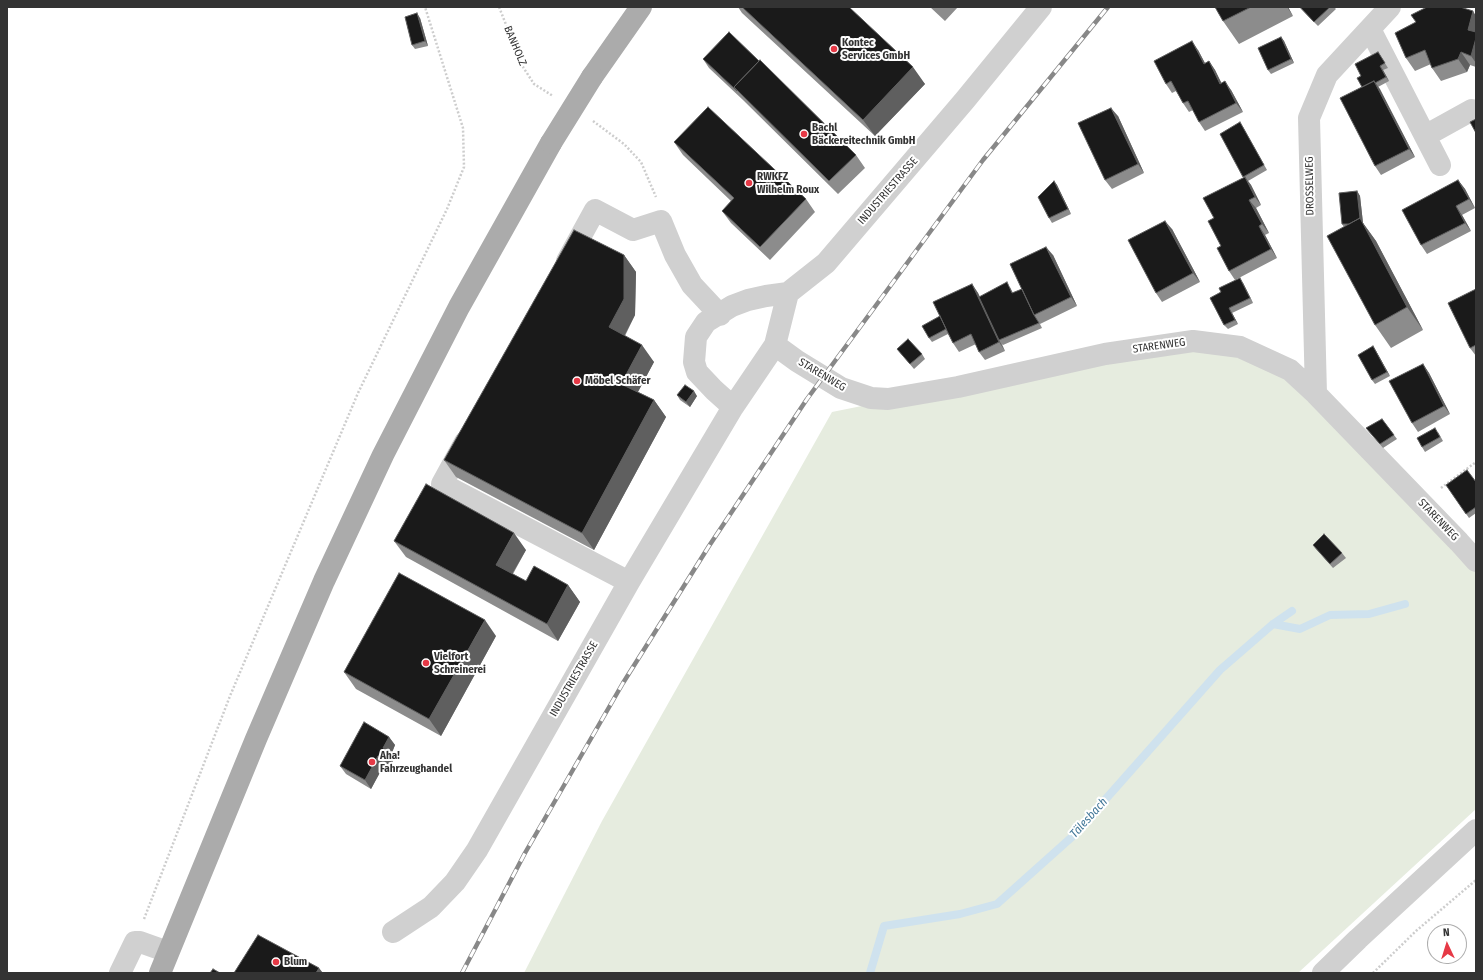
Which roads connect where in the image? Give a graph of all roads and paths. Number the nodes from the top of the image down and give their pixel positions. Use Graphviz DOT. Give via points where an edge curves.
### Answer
graph roads {
  1 [pos="425,7"];
  2 [pos="499,7"];
  3 [pos="641,7"];
  4 [pos="1041,7"];
  5 [pos="1390,7"];
  6 [pos="1370,29"];
  7 [pos="559,100"];
  8 [pos="1472,110"];
  9 [pos="591,120"];
  10 [pos="1424,136"];
  11 [pos="1440,165"];
  12 [pos="661,221"];
  13 [pos="557,278"];
  14 [pos="788,293"];
  15 [pos="720,315"];
  16 [pos="775,345"];
  17 [pos="1316,394"];
  18 [pos="732,407"];
  19 [pos="476,422"];
  20 [pos="1476,462"];
  21 [pos="1421,502"];
  22 [pos="1476,561"];
  23 [pos="629,582"];
  24 [pos="1476,830"];
  25 [pos="1476,880"];
  26 [pos="393,932"];
  27 [pos="135,942"];
  28 [pos="168,952"];
  29 [pos="120,973"];
  30 [pos="160,973"];
  31 [pos="1323,973"];
  32 [pos="1373,973"];
  1 -- 27 [label="path" via="463,128 464,167 447,209 355,400 230,696"];
  2 -- 7 [label="path, BANHOLZ" via="523,67 534,84"];
  3 -- 28 [label="main road, bridge" via="592,77 551,143 459,307 370,483 324,581"];
  4 -- 14 [label="street, INDUSTRIESTRASSE" via="826,263"];
  5 -- 6 [label="street, DROSSELWEG"];
  6 -- 10 [label="street"];
  6 -- 17 [label="street, DROSSELWEG" via="1327,75 1309,118"];
  8 -- 10 [label="street"];
  9 -- 12 [label="path" via="624,144 640,162 658,201"];
  10 -- 11 [label="street"];
  12 -- 13 [label="street" via="633,230 596,210"];
  12 -- 15 [label="street" via="675,255 692,285"];
  14 -- 15 [label="street" via="748,300 732,306"];
  14 -- 16 [label="street, INDUSTRIESTRASSE"];
  15 -- 18 [label="street" via="706,322 696,337 694,362 697,372"];
  16 -- 17 [label="street, STARENWEG" via="841,388 871,398 888,399 958,388 1105,354 1193,341 1240,346 1290,370"];
  16 -- 18 [label="street, INDUSTRIESTRASSE"];
  17 -- 21 [label="street, STARENWEG"];
  18 -- 23 [label="street, INDUSTRIESTRASSE"];
  19 -- 23 [label="street" via="442,484"];
  20 -- 21 [label="path"];
  21 -- 22 [label="street, STARENWEG"];
  23 -- 26 [label="street, INDUSTRIESTRASSE" via="477,850 455,882 431,907"];
  24 -- 31 [label="street"];
  25 -- 32 [label="path" via="1416,931"];
  27 -- 28 [label="street"];
  27 -- 29 [label="street"];
  28 -- 30 [label="main road"];
}
